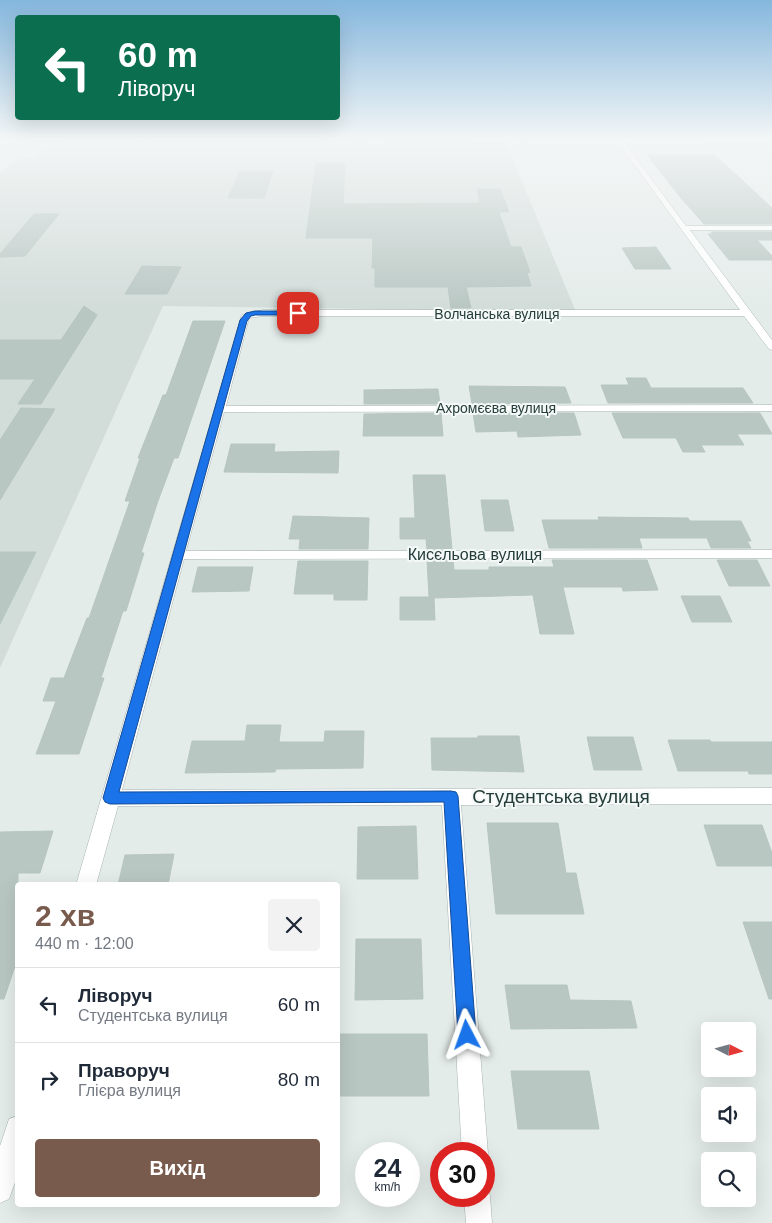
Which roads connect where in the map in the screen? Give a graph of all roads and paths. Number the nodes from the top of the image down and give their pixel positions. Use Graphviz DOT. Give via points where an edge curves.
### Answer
graph roads {
  1 [pos="660,195"];
  2 [pos="684,228"];
  3 [pos="772,228"];
  4 [pos="746,312"];
  5 [pos="772,347"];
  6 [pos="772,408"];
  7 [pos="219,409"];
  8 [pos="772,554"];
  9 [pos="178,555"];
  10 [pos="451,796"];
  11 [pos="772,796"];
  12 [pos="110,798"];
  13 [pos="87,882"];
  14 [pos="15,1138"];
  15 [pos="473,1142"];
  16 [pos="0,1190"];
  17 [pos="478,1207"];
  18 [pos="479,1223"];
  1 -- 2 [label="street"];
  2 -- 3 [label="street"];
  2 -- 4 [label="street"];
  4 -- 5 [label="street"];
  4 -- 7 [label="street, Волчанська вулиця" via="248,315"];
  6 -- 7 [label="street, Ахромєєва вулиця"];
  7 -- 9 [label="street"];
  8 -- 9 [label="street, Кисєльова вулиця"];
  9 -- 12 [label="street"];
  10 -- 11 [label="street, Студентська вулиця"];
  10 -- 12 [label="street, Студентська вулиця"];
  10 -- 15 [label="street"];
  12 -- 13 [label="street"];
  14 -- 16 [label="street"];
  17 -- 18 [label="street"];
}
